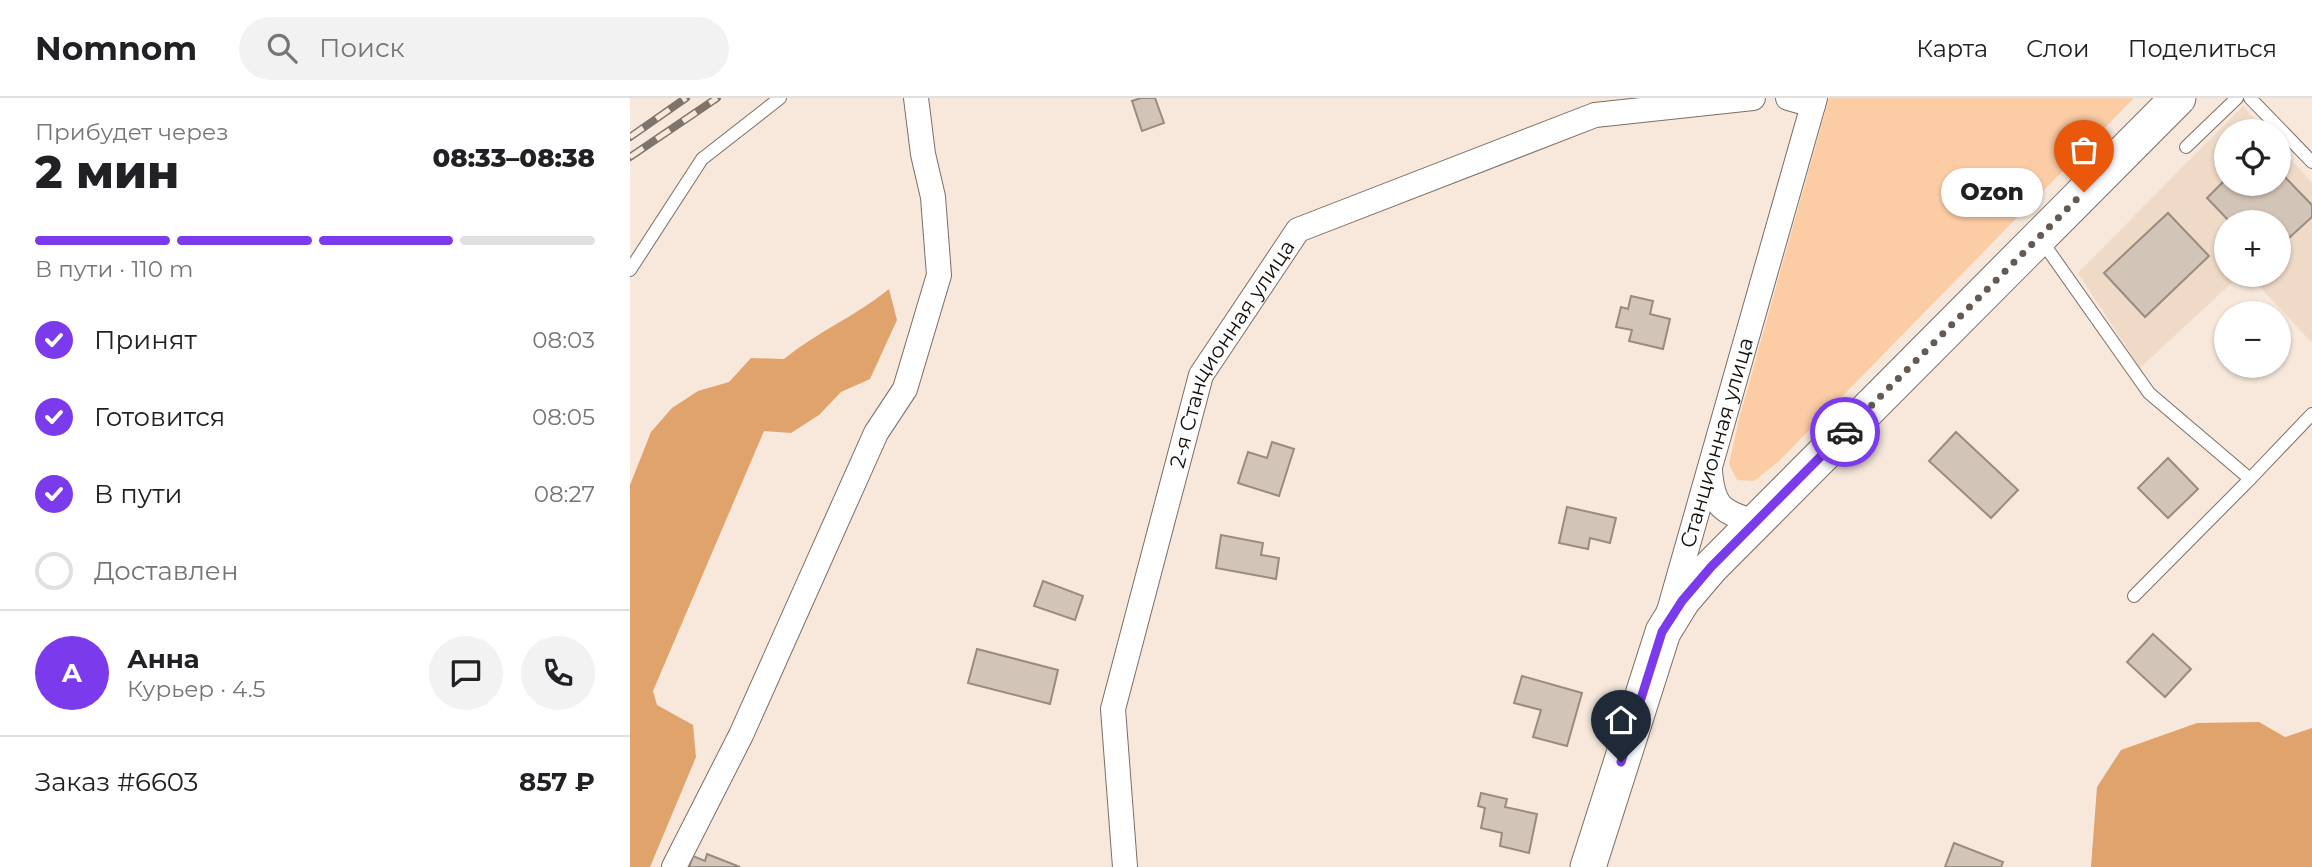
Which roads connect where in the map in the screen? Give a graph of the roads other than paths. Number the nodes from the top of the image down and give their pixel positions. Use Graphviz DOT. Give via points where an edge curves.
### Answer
graph roads {
  1 [pos="780,98"];
  2 [pos="916,98"];
  3 [pos="1753,98"];
  4 [pos="1788,98"];
  5 [pos="2178,98"];
  6 [pos="2237,98"];
  7 [pos="2250,98"];
  8 [pos="1814,101"];
  9 [pos="2186,147"];
  10 [pos="2312,162"];
  11 [pos="2039,237"];
  12 [pos="630,271"];
  13 [pos="2312,414"];
  14 [pos="1710,467"];
  15 [pos="2250,478"];
  16 [pos="1755,522"];
  17 [pos="2134,596"];
  18 [pos="1662,632"];
  19 [pos="674,867"];
  20 [pos="1125,867"];
  21 [pos="1588,867"];
  1 -- 12 [label="lane" via="702,159"];
  2 -- 19 [label="street" via="933,197 939,275 905,389 876,433 741,735"];
  3 -- 20 [label="street, 2-я Станционная улица" via="1595,115 1298,230 1201,375 1113,709"];
  4 -- 8 [label="street"];
  5 -- 11 [label="main road"];
  6 -- 9 [label="lane"];
  7 -- 10 [label="lane"];
  8 -- 14 [label="street, Станционная улица"];
  11 -- 15 [label="lane" via="2149,393"];
  11 -- 16 [label="main road"];
  13 -- 15 [label="lane"];
  14 -- 16 [label="street" via="1712,495 1729,514"];
  14 -- 18 [label="street, Станционная улица"];
  15 -- 17 [label="lane"];
  16 -- 18 [label="main road" via="1682,601"];
  18 -- 21 [label="main road, Станционная улица"];
}
